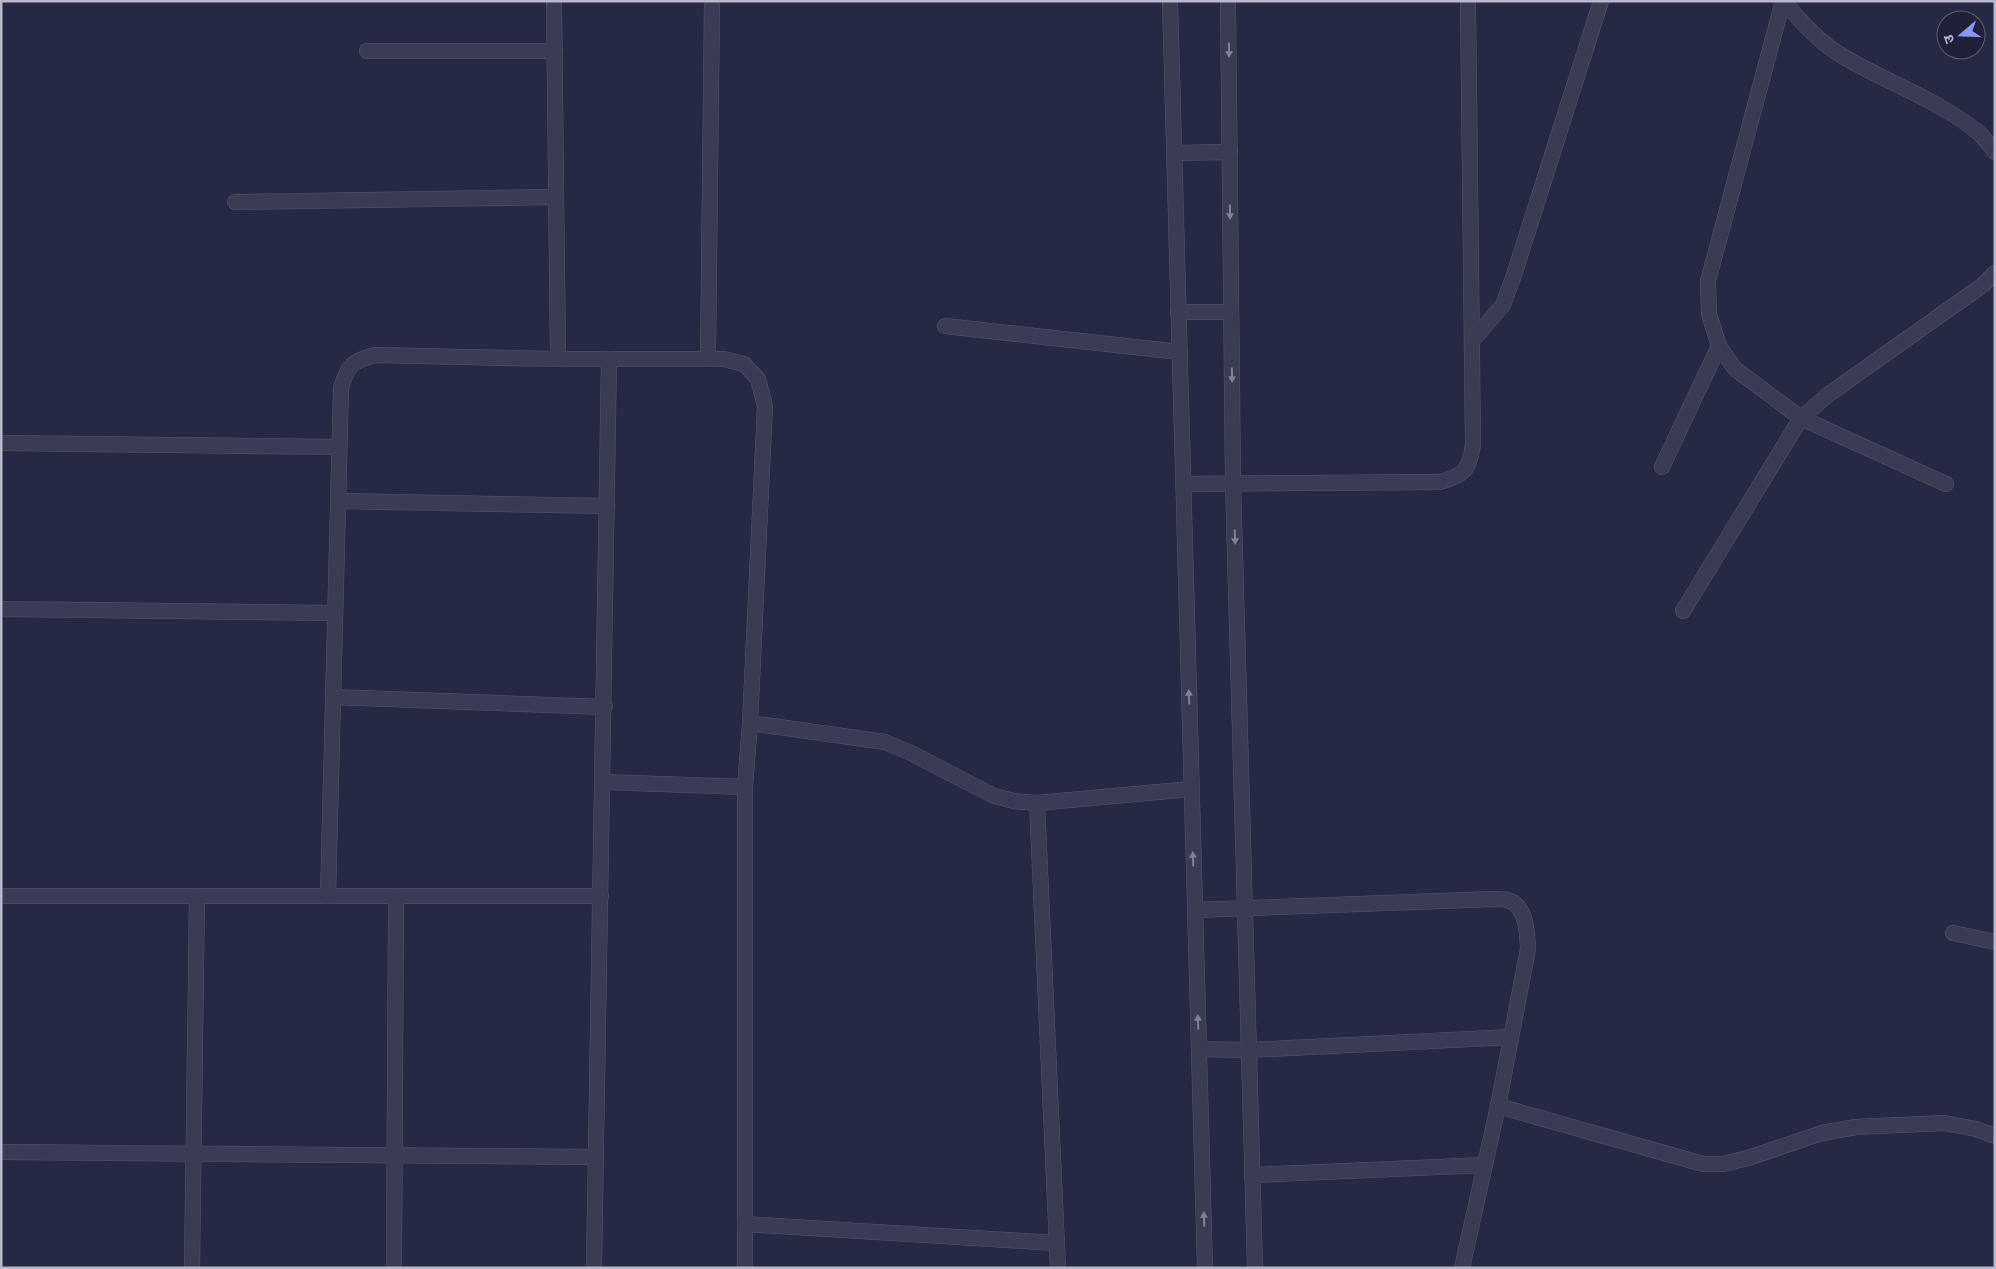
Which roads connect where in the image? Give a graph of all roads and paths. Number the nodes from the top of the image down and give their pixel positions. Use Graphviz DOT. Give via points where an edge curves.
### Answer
graph roads {
  1 [pos="554,1"];
  2 [pos="712,1"];
  3 [pos="1170,1"];
  4 [pos="1228,1"];
  5 [pos="1468,1"];
  6 [pos="1601,1"];
  7 [pos="1783,1"];
  8 [pos="367,51"];
  9 [pos="555,51"];
  10 [pos="1230,152"];
  11 [pos="1995,152"];
  12 [pos="1174,153"];
  13 [pos="556,198"];
  14 [pos="235,202"];
  15 [pos="1995,273"];
  16 [pos="1989,289"];
  17 [pos="1178,312"];
  18 [pos="1232,312"];
  19 [pos="945,326"];
  20 [pos="1472,341"];
  21 [pos="1719,346"];
  22 [pos="1180,352"];
  23 [pos="558,359"];
  24 [pos="609,359"];
  25 [pos="708,359"];
  26 [pos="1800,418"];
  27 [pos="1,443"];
  28 [pos="339,447"];
  29 [pos="1662,468"];
  30 [pos="1233,483"];
  31 [pos="1183,484"];
  32 [pos="1946,484"];
  33 [pos="338,501"];
  34 [pos="607,506"];
  35 [pos="1,609"];
  36 [pos="1683,611"];
  37 [pos="335,613"];
  38 [pos="332,697"];
  39 [pos="604,707"];
  40 [pos="750,723"];
  41 [pos="603,782"];
  42 [pos="745,787"];
  43 [pos="1191,789"];
  44 [pos="1037,803"];
  45 [pos="1,896"];
  46 [pos="197,896"];
  47 [pos="328,896"];
  48 [pos="396,896"];
  49 [pos="601,896"];
  50 [pos="1245,908"];
  51 [pos="1195,910"];
  52 [pos="1953,933"];
  53 [pos="1995,942"];
  54 [pos="1511,1037"];
  55 [pos="1199,1050"];
  56 [pos="1248,1050"];
  57 [pos="1498,1106"];
  58 [pos="1995,1136"];
  59 [pos="1,1152"];
  60 [pos="194,1154"];
  61 [pos="395,1155"];
  62 [pos="596,1157"];
  63 [pos="1485,1165"];
  64 [pos="1252,1175"];
  65 [pos="745,1224"];
  66 [pos="1056,1242"];
  67 [pos="192,1268"];
  68 [pos="394,1268"];
  69 [pos="594,1268"];
  70 [pos="745,1268"];
  71 [pos="1058,1268"];
  72 [pos="1205,1268"];
  73 [pos="1254,1268"];
  74 [pos="1462,1268"];
  1 -- 9 [label="street"];
  2 -- 25 [label="street"];
  3 -- 12 [label="street"];
  4 -- 10 [label="street, one-way"];
  5 -- 20 [label="street"];
  6 -- 20 [label="street" via="1503,305"];
  7 -- 11 [label="street" via="1814,36 1837,52 1929,101 1980,135"];
  7 -- 21 [label="street" via="1708,281 1709,314"];
  8 -- 9 [label="street"];
  9 -- 13 [label="street"];
  10 -- 12 [label="street"];
  10 -- 18 [label="street, one-way"];
  12 -- 17 [label="street"];
  13 -- 14 [label="street"];
  13 -- 23 [label="street"];
  15 -- 16 [label="street"];
  16 -- 26 [label="street" via="1829,394"];
  17 -- 18 [label="street"];
  17 -- 22 [label="street"];
  18 -- 30 [label="street, one-way"];
  19 -- 22 [label="street"];
  20 -- 30 [label="street" via="1473,445 1470,462 1458,477 1440,482"];
  21 -- 26 [label="street" via="1735,369"];
  21 -- 29 [label="street"];
  22 -- 31 [label="street"];
  23 -- 24 [label="street"];
  23 -- 28 [label="street" via="375,355 355,360 340,388"];
  24 -- 25 [label="street"];
  24 -- 34 [label="street"];
  25 -- 40 [label="street" via="744,364 758,378 765,406"];
  26 -- 32 [label="street"];
  26 -- 36 [label="street"];
  27 -- 28 [label="street"];
  28 -- 33 [label="street"];
  30 -- 31 [label="street"];
  30 -- 50 [label="street, one-way"];
  43 -- 31 [label="street, one-way"];
  33 -- 34 [label="street"];
  33 -- 37 [label="street"];
  34 -- 39 [label="street"];
  35 -- 37 [label="street"];
  37 -- 38 [label="street"];
  38 -- 39 [label="street"];
  38 -- 47 [label="street"];
  39 -- 41 [label="street"];
  40 -- 42 [label="street"];
  40 -- 44 [label="street" via="885,742 994,796"];
  41 -- 42 [label="street"];
  41 -- 49 [label="street"];
  42 -- 65 [label="street"];
  43 -- 44 [label="street"];
  51 -- 43 [label="street, one-way"];
  44 -- 66 [label="street"];
  45 -- 46 [label="street"];
  46 -- 47 [label="street"];
  46 -- 60 [label="street"];
  47 -- 48 [label="street"];
  48 -- 49 [label="street"];
  48 -- 61 [label="street"];
  49 -- 62 [label="street"];
  50 -- 51 [label="street"];
  50 -- 54 [label="street" via="1511,901 1521,911 1526,925 1528,949"];
  50 -- 56 [label="street"];
  55 -- 51 [label="street, one-way"];
  52 -- 53 [label="street"];
  54 -- 56 [label="street"];
  54 -- 57 [label="street"];
  55 -- 56 [label="street"];
  72 -- 55 [label="street, one-way"];
  56 -- 64 [label="street"];
  57 -- 58 [label="street" via="1703,1164 1723,1164 1822,1133 1856,1128 1944,1122"];
  57 -- 63 [label="street"];
  59 -- 60 [label="street"];
  60 -- 61 [label="street"];
  60 -- 67 [label="street"];
  61 -- 62 [label="street"];
  61 -- 68 [label="street"];
  62 -- 69 [label="street"];
  63 -- 64 [label="street"];
  63 -- 74 [label="street"];
  64 -- 73 [label="street"];
  65 -- 66 [label="street"];
  65 -- 70 [label="street"];
  66 -- 71 [label="street"];
}
